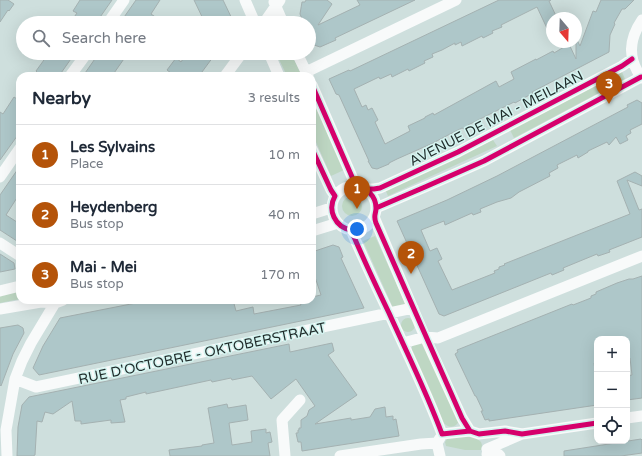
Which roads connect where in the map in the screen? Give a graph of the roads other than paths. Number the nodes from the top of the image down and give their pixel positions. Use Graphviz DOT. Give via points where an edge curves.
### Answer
graph roads {
  1 [pos="124,0"];
  2 [pos="245,0"];
  3 [pos="456,0"];
  4 [pos="276,2"];
  5 [pos="113,16"];
  6 [pos="252,16"];
  7 [pos="268,16"];
  8 [pos="281,16"];
  9 [pos="642,20"];
  10 [pos="632,59"];
  11 [pos="82,60"];
  12 [pos="237,60"];
  13 [pos="272,60"];
  14 [pos="300,60"];
  15 [pos="73,72"];
  16 [pos="228,72"];
  17 [pos="277,72"];
  18 [pos="306,72"];
  19 [pos="311,72"];
  20 [pos="641,77"];
  21 [pos="316,94"];
  22 [pos="497,132"];
  23 [pos="507,148"];
  24 [pos="16,154"];
  25 [pos="316,158"];
  26 [pos="0,177"];
  27 [pos="361,187"];
  28 [pos="335,196"];
  29 [pos="331,208"];
  30 [pos="375,212"];
  31 [pos="316,213"];
  32 [pos="338,223"];
  33 [pos="316,230"];
  34 [pos="351,230"];
  35 [pos="0,243"];
  36 [pos="16,253"];
  37 [pos="642,256"];
  38 [pos="16,287"];
  39 [pos="0,291"];
  40 [pos="25,304"];
  41 [pos="57,304"];
  42 [pos="413,308"];
  43 [pos="0,309"];
  44 [pos="389,314"];
  45 [pos="426,337"];
  46 [pos="403,343"];
  47 [pos="15,379"];
  48 [pos="300,400"];
  49 [pos="642,416"];
  50 [pos="630,418"];
  51 [pos="594,423"];
  52 [pos="475,432"];
  53 [pos="522,434"];
  54 [pos="440,438"];
  55 [pos="486,453"];
  56 [pos="7,456"];
  57 [pos="285,456"];
  58 [pos="340,456"];
  59 [pos="440,456"];
  60 [pos="500,456"];
  1 -- 5 [label="street"];
  2 -- 6 [label="street"];
  3 -- 19 [label="street"];
  4 -- 7 [label="street"];
  4 -- 8 [label="street"];
  9 -- 10 [label="street" via="634,34"];
  10 -- 20 [label="street"];
  10 -- 22 [label="street, AVENUE DE MAI - MEILAAN"];
  11 -- 15 [label="street"];
  12 -- 16 [label="street"];
  13 -- 17 [label="street"];
  14 -- 18 [label="street"];
  20 -- 23 [label="street, AVENUE DE MAI - MEILAAN"];
  21 -- 27 [label="street" via="352,173"];
  22 -- 23 [label="street, AVENUE DE MAI - MEILAAN"];
  22 -- 27 [label="street, AVENUE DE MAI - MEILAAN" via="380,188"];
  23 -- 30 [label="street, AVENUE DE MAI - MEILAAN"];
  24 -- 26 [label="street"];
  25 -- 28 [label="street"];
  27 -- 28 [label="street, AVENUE DE MAI - MEILAAN" via="351,186 342,189"];
  27 -- 30 [label="street" via="374,199"];
  28 -- 29 [label="street"];
  29 -- 31 [label="street"];
  29 -- 32 [label="street"];
  30 -- 34 [label="street, AVENUE DE MAI - MEILAAN" via="371,222 362,228"];
  30 -- 42 [label="street"];
  32 -- 33 [label="street"];
  32 -- 34 [label="street"];
  34 -- 44 [label="street"];
  35 -- 36 [label="street"];
  37 -- 45 [label="street" via="438,338"];
  38 -- 39 [label="street"];
  40 -- 43 [label="street"];
  41 -- 47 [label="street" via="31,343"];
  42 -- 44 [label="street, RUE D'OCTOBRE - OKTOBERSTRAAT"];
  42 -- 45 [label="street"];
  44 -- 46 [label="street"];
  44 -- 47 [label="street, RUE D'OCTOBRE - OKTOBERSTRAAT" via="36,387"];
  45 -- 46 [label="street"];
  45 -- 52 [label="street" via="462,418"];
  46 -- 54 [label="street" via="437,420"];
  47 -- 56 [label="street" via="6,430"];
  48 -- 57 [label="street" via="282,420"];
  49 -- 50 [label="street"];
  51 -- 53 [label="street"];
  52 -- 53 [label="street" via="505,431"];
  52 -- 54 [label="street"];
  52 -- 55 [label="street" via="485,441"];
  53 -- 55 [label="street"];
  54 -- 58 [label="street" via="421,444"];
  54 -- 59 [label="street"];
  55 -- 60 [label="street"];
}
